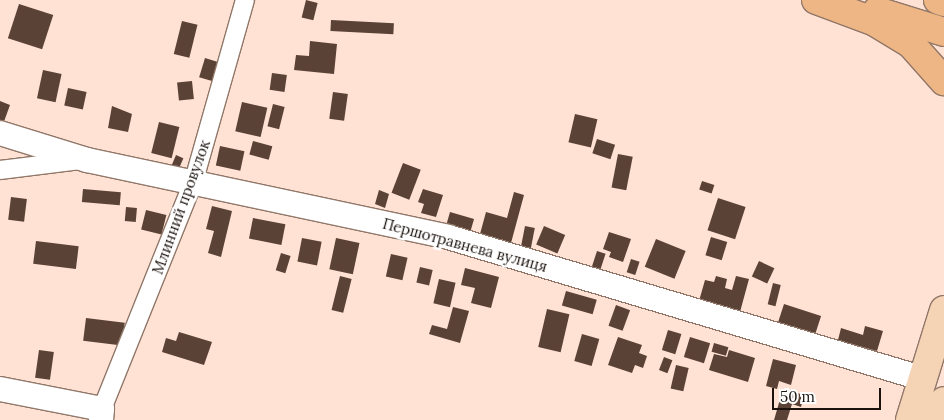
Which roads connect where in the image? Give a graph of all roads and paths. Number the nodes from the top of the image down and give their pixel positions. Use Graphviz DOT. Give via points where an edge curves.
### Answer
graph roads {
  1 [pos="245,0"];
  2 [pos="816,0"];
  3 [pos="842,0"];
  4 [pos="938,0"];
  5 [pos="944,2"];
  6 [pos="944,32"];
  7 [pos="944,81"];
  8 [pos="0,133"];
  9 [pos="87,160"];
  10 [pos="0,170"];
  11 [pos="194,180"];
  12 [pos="944,310"];
  13 [pos="924,379"];
  14 [pos="0,389"];
  15 [pos="944,400"];
  16 [pos="102,414"];
  17 [pos="910,420"];
  18 [pos="937,420"];
  1 -- 11 [label="street, Млинний провулок"];
  2 -- 7 [label="highway" via="875,22 911,44"];
  3 -- 6 [label="highway"];
  4 -- 5 [label="highway"];
  8 -- 9 [label="street, Першотравнева вулиця"];
  9 -- 10 [label="street"];
  9 -- 11 [label="street, Першотравнева вулиця"];
  11 -- 13 [label="street, Першотравнева вулиця" via="448,237"];
  11 -- 16 [label="street, Млинний провулок"];
  12 -- 13 [label="main road"];
  13 -- 17 [label="main road"];
  14 -- 16 [label="street"];
  15 -- 18 [label="main road"];
}
